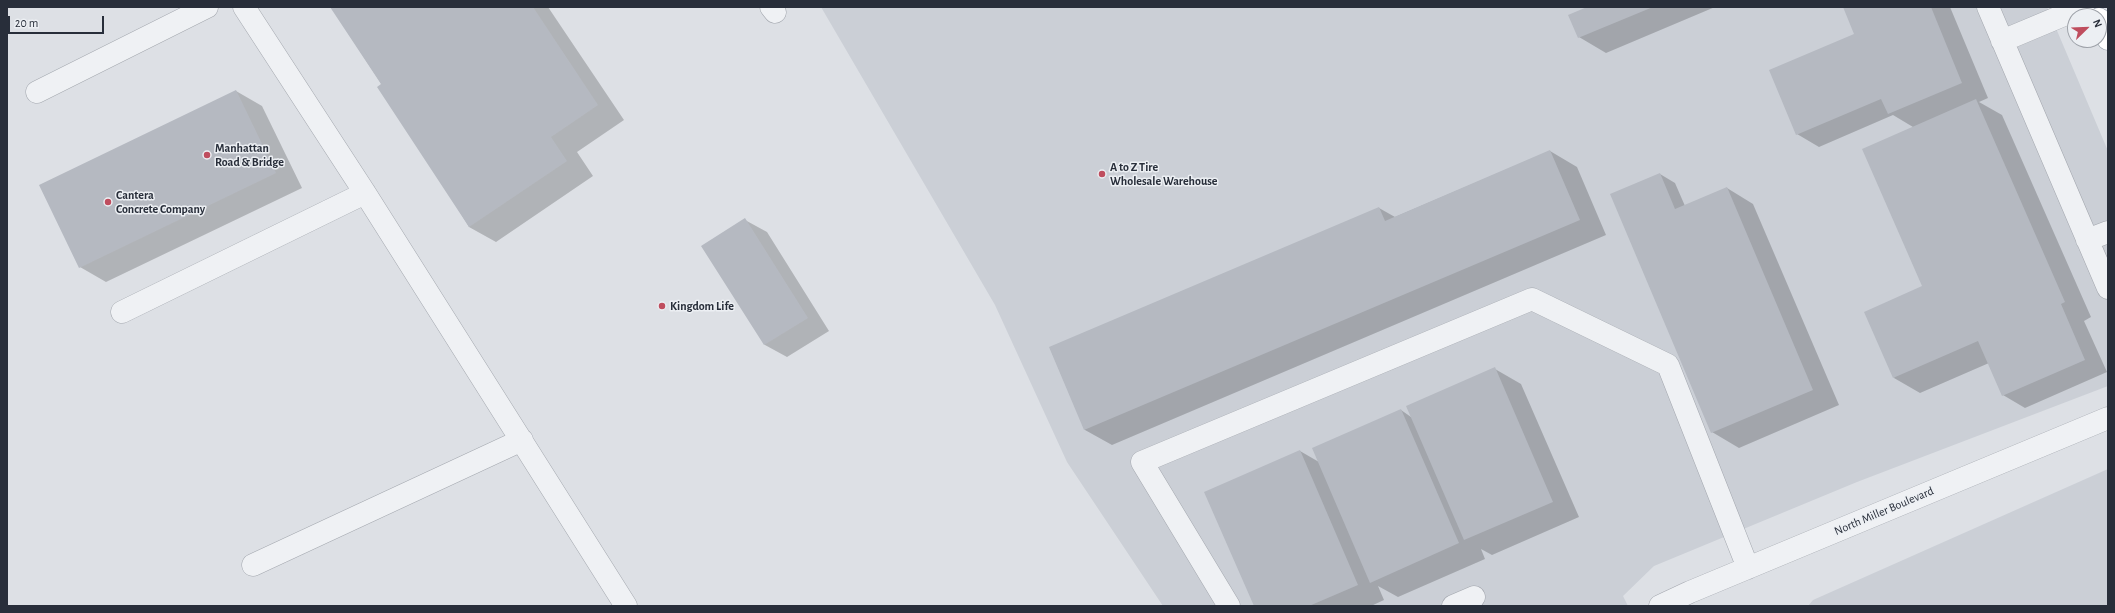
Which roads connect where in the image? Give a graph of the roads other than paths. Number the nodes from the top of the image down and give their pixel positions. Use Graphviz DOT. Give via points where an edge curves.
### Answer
graph roads {
  1 [pos="207,7"];
  2 [pos="244,7"];
  3 [pos="1988,7"];
  4 [pos="2084,7"];
  5 [pos="2002,41"];
  6 [pos="37,92"];
  7 [pos="365,193"];
  8 [pos="2108,232"];
  9 [pos="2087,240"];
  10 [pos="2108,288"];
  11 [pos="122,312"];
  12 [pos="2108,418"];
  13 [pos="522,440"];
  14 [pos="253,565"];
  15 [pos="1748,568"];
  16 [pos="1474,597"];
  17 [pos="1693,599"];
  18 [pos="626,606"];
  19 [pos="1229,606"];
  20 [pos="1453,606"];
  21 [pos="1660,606"];
  1 -- 6 [label="street"];
  2 -- 7 [label="street"];
  3 -- 5 [label="street"];
  4 -- 5 [label="street"];
  5 -- 9 [label="street"];
  7 -- 11 [label="street"];
  7 -- 13 [label="street"];
  8 -- 9 [label="street"];
  9 -- 10 [label="street"];
  12 -- 15 [label="street, North Miller Boulevard"];
  13 -- 14 [label="street"];
  13 -- 18 [label="street"];
  15 -- 17 [label="street, North Miller Boulevard"];
  15 -- 19 [label="street" via="1668,365 1532,299 1142,462"];
  16 -- 20 [label="street"];
  17 -- 21 [label="street, North Miller Boulevard"];
}
